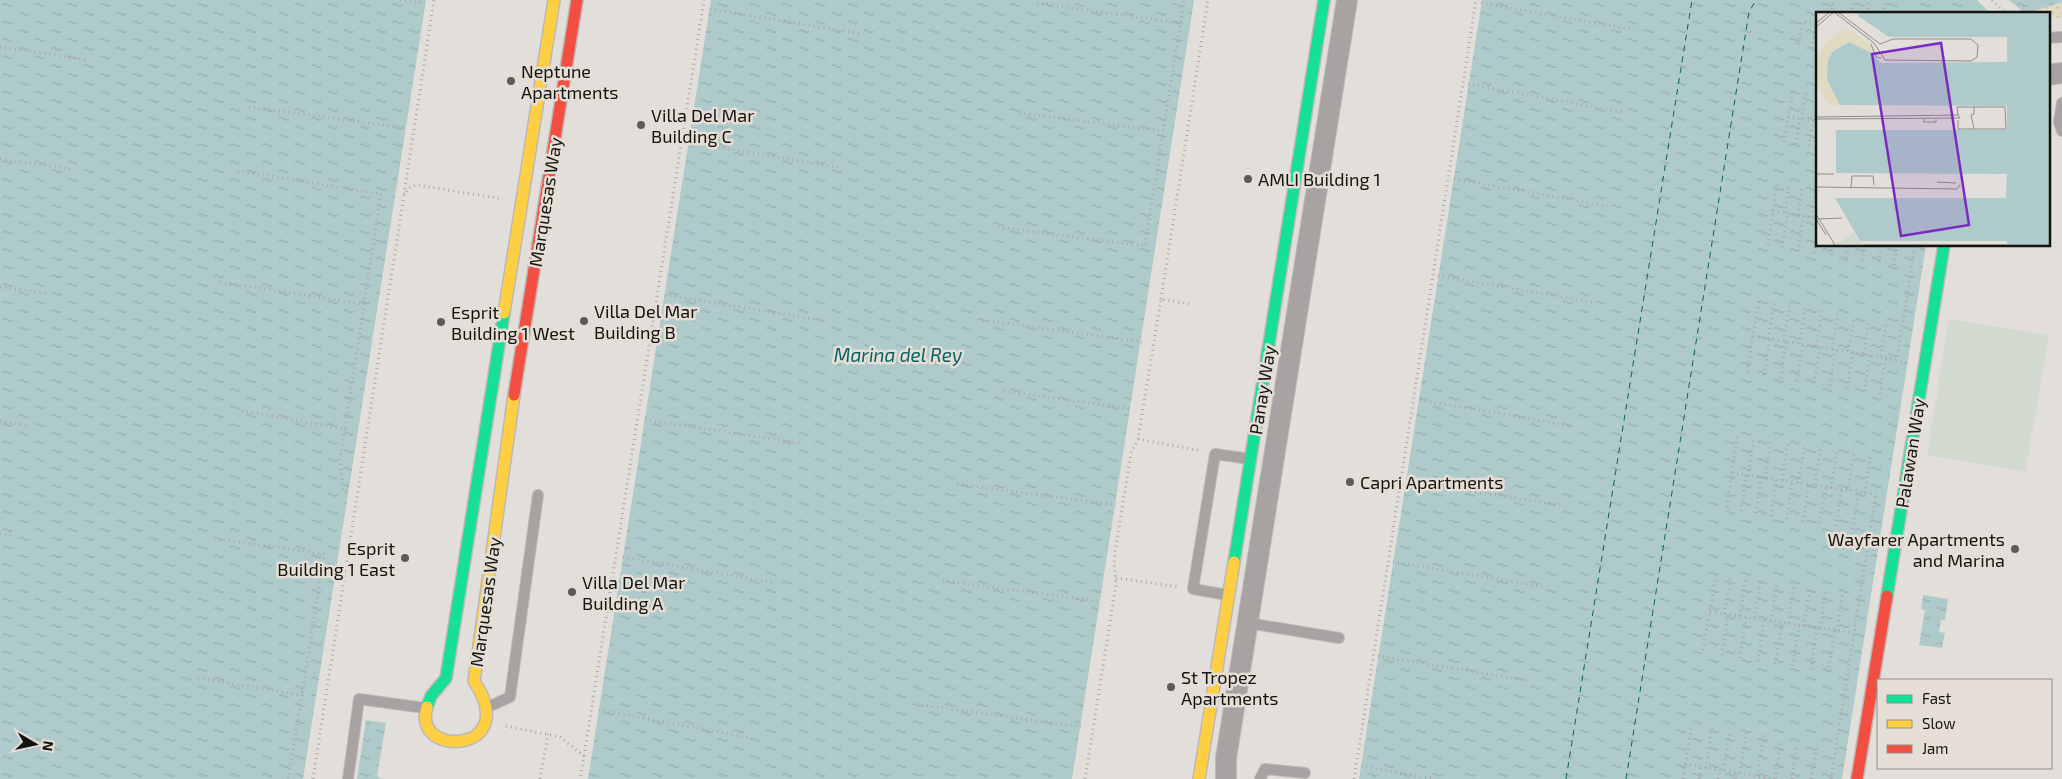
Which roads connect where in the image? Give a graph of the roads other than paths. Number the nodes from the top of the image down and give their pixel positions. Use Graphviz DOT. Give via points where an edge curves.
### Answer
graph roads {
  1 [pos="554,0"];
  2 [pos="577,0"];
  3 [pos="1324,0"];
  4 [pos="1347,0"];
  5 [pos="2062,103"];
  6 [pos="2062,131"];
  7 [pos="522,202"];
  8 [pos="545,205"];
  9 [pos="1944,246"];
  10 [pos="486,426"];
  11 [pos="508,431"];
  12 [pos="1251,459"];
  13 [pos="538,495"];
  14 [pos="1229,595"];
  15 [pos="1248,623"];
  16 [pos="1339,638"];
  17 [pos="487,707"];
  18 [pos="425,708"];
  19 [pos="1305,773"];
  20 [pos="348,779"];
  21 [pos="1199,779"];
  22 [pos="1226,779"];
  23 [pos="1260,779"];
  24 [pos="1857,779"];
  1 -- 7 [label="street, Marquesas Way"];
  2 -- 8 [label="street, Marquesas Way"];
  3 -- 12 [label="street, Panay Way"];
  4 -- 15 [label="street, Panay Way"];
  5 -- 6 [label="lane"];
  7 -- 8 [label="street"];
  7 -- 10 [label="street, Marquesas Way"];
  8 -- 11 [label="street, Marquesas Way"];
  9 -- 24 [label="street, Palawan Way"];
  10 -- 11 [label="street"];
  10 -- 18 [label="street, Marquesas Way" via="446,678 431,692"];
  11 -- 17 [label="street, Marquesas Way" via="474,681"];
  12 -- 14 [label="street, Panay Way"];
  12 -- 14 [label="lane" via="1215,454 1193,589"];
  13 -- 17 [label="lane" via="510,697"];
  14 -- 21 [label="street, Panay Way"];
  15 -- 16 [label="lane"];
  15 -- 22 [label="street, Panay Way" via="1226,758"];
  17 -- 18 [label="street, Marquesas Way" via="486,722 474,738 454,743 436,736 427,723"];
  18 -- 20 [label="lane" via="359,698"];
  19 -- 23 [label="lane" via="1265,769"];
}
